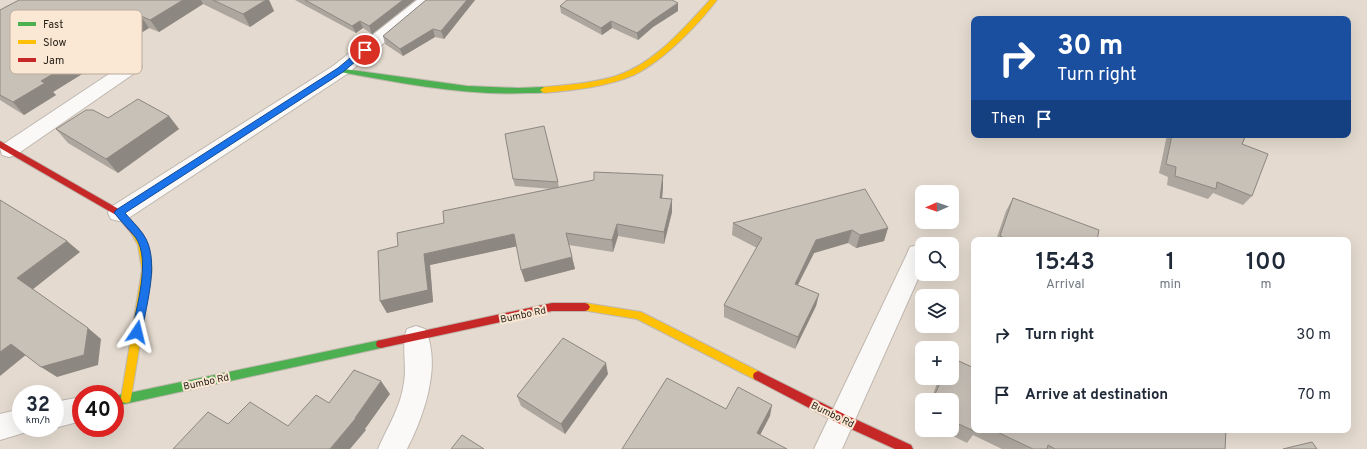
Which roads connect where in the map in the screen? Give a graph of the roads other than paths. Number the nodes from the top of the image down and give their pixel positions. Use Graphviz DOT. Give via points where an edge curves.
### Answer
graph roads {
  1 [pos="427,0"];
  2 [pos="714,0"];
  3 [pos="340,70"];
  4 [pos="120,74"];
  5 [pos="2,146"];
  6 [pos="119,213"];
  7 [pos="915,261"];
  8 [pos="416,337"];
  9 [pos="126,398"];
  10 [pos="842,419"];
  11 [pos="12,424"];
  12 [pos="0,427"];
  13 [pos="392,449"];
  14 [pos="828,449"];
  15 [pos="907,449"];
  1 -- 3 [label="street"];
  2 -- 3 [label="street" via="663,51 642,67 610,80 572,88 531,92 477,90"];
  3 -- 6 [label="street"];
  4 -- 5 [label="street"];
  5 -- 6 [label="street"];
  6 -- 9 [label="street" via="140,237 146,251 147,270"];
  7 -- 10 [label="street"];
  8 -- 9 [label="street, Bumbo Rd"];
  8 -- 10 [label="street, Bumbo Rd" via="552,307 582,306 609,309 638,315"];
  8 -- 13 [label="street" via="419,358 417,392 403,430"];
  10 -- 14 [label="street"];
  10 -- 15 [label="street, Bumbo Rd"];
  11 -- 12 [label="street"];
}
